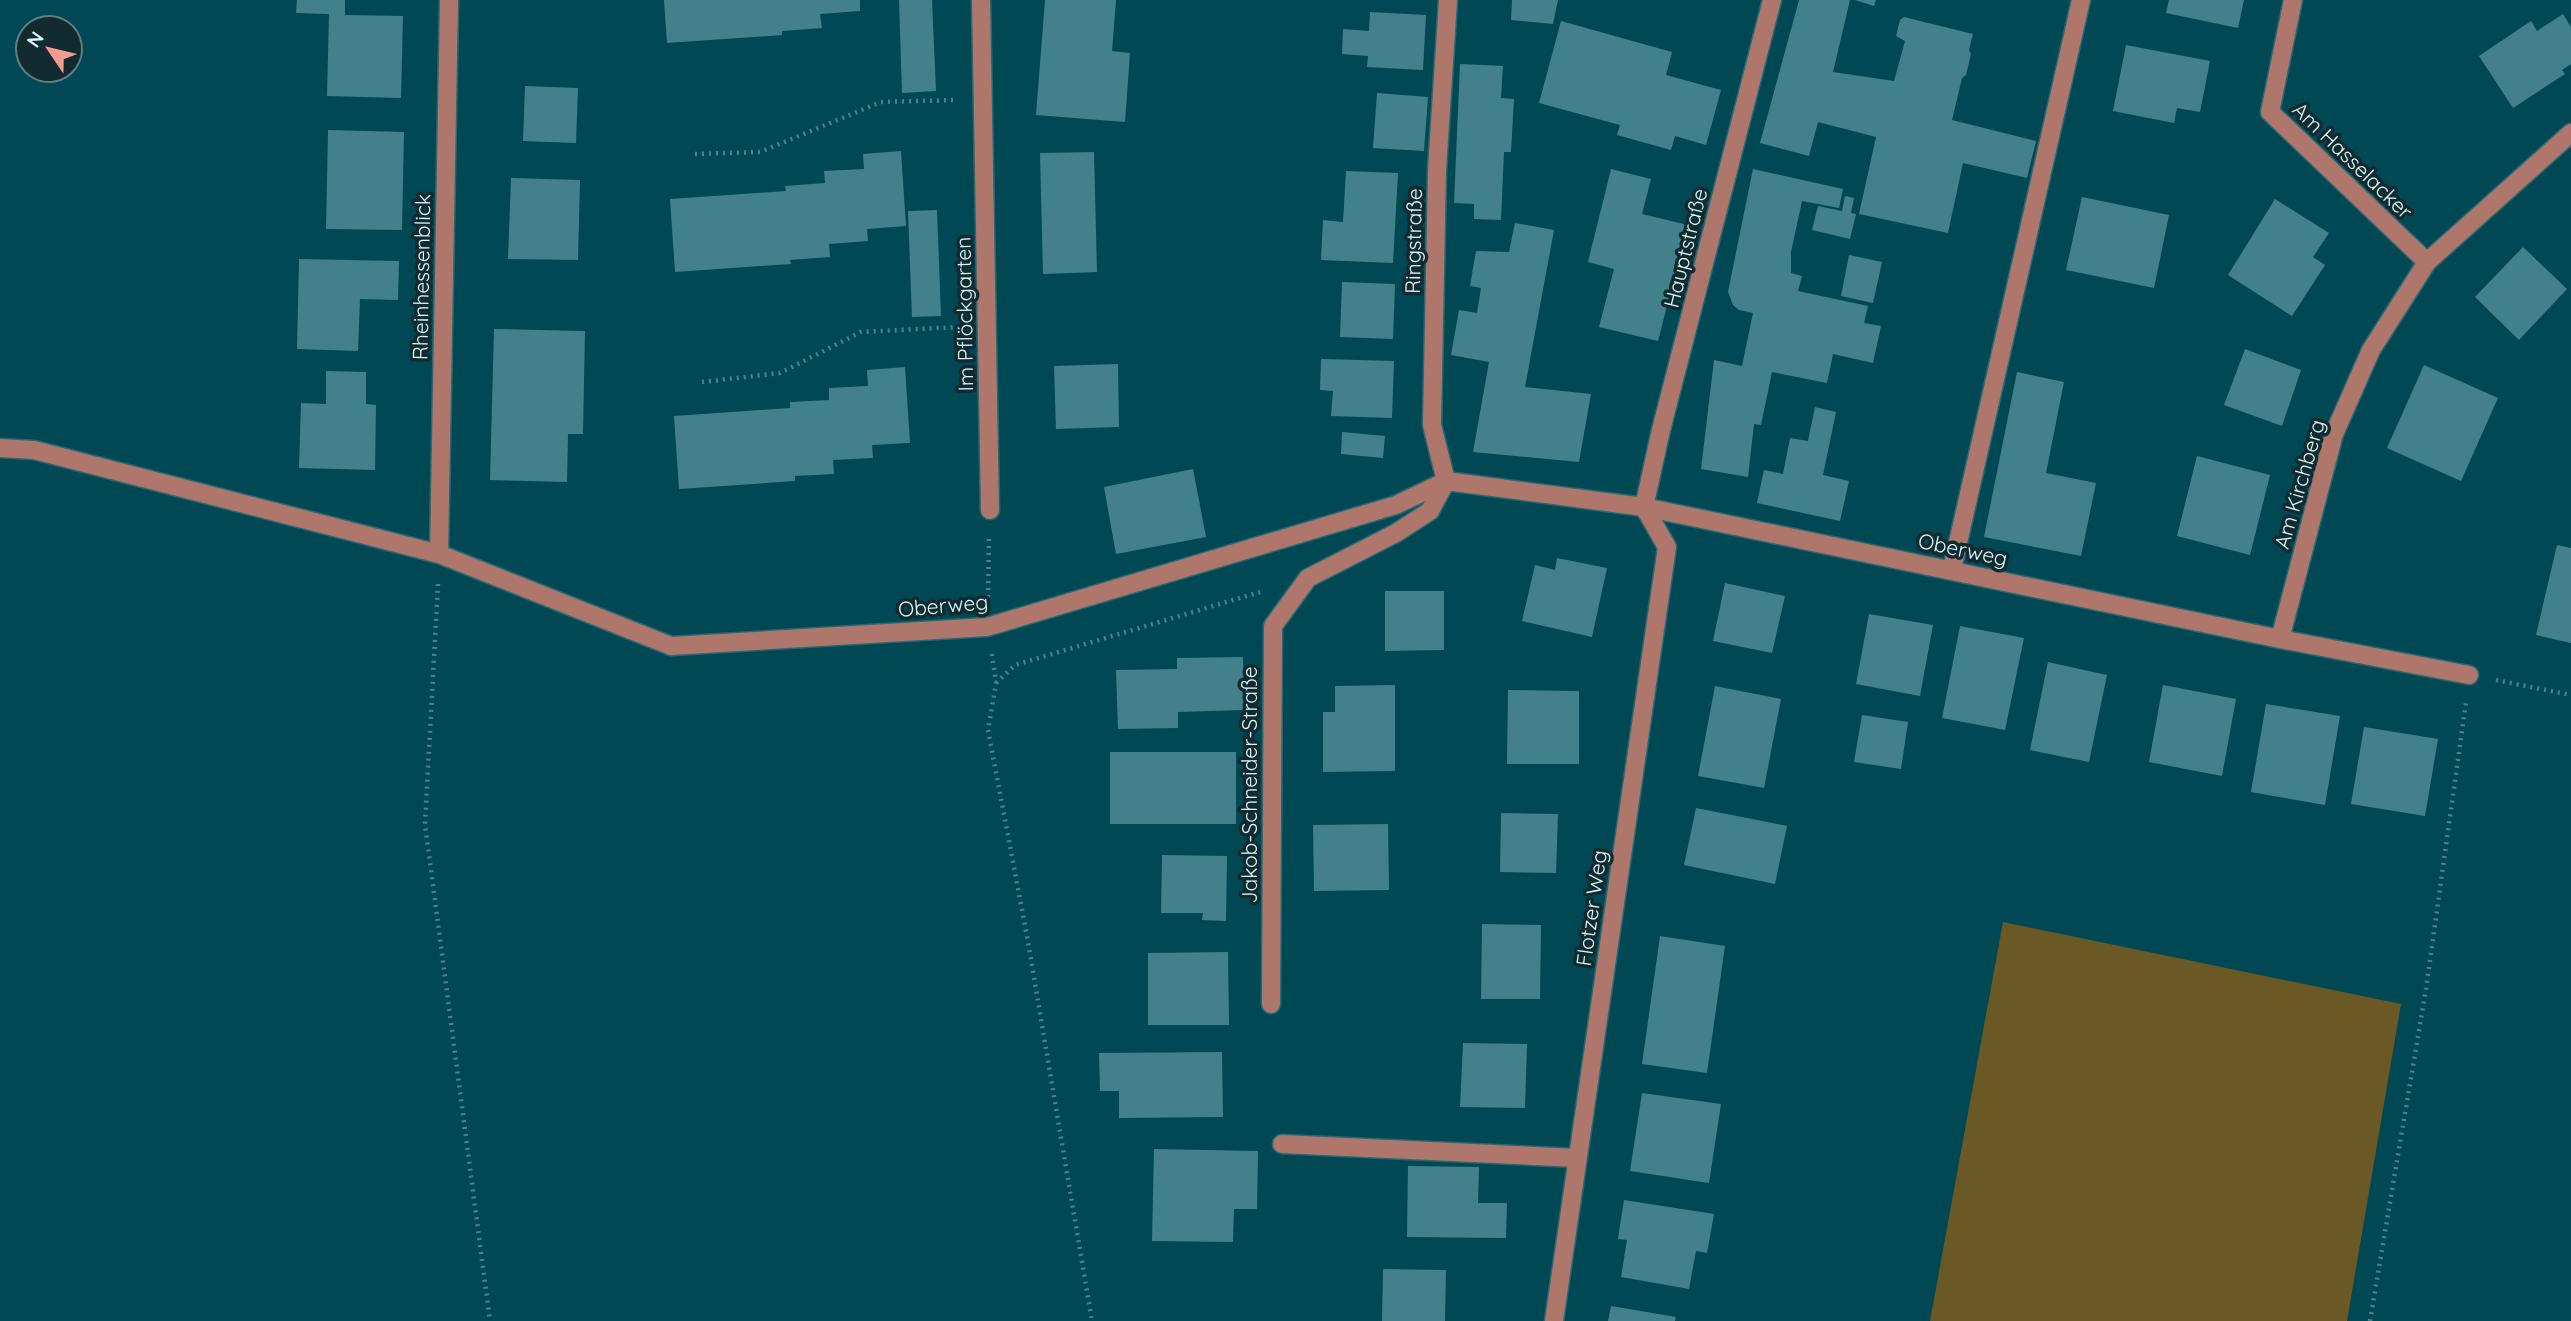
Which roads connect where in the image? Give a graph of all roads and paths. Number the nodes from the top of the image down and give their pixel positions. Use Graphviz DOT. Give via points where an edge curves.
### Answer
graph roads {
  1 [pos="449,0"];
  2 [pos="981,0"];
  3 [pos="1448,0"];
  4 [pos="1772,0"];
  5 [pos="2081,0"];
  6 [pos="2293,0"];
  7 [pos="983,100"];
  8 [pos="2571,133"];
  9 [pos="695,154"];
  10 [pos="2427,262"];
  11 [pos="987,326"];
  12 [pos="702,382"];
  13 [pos="0,448"];
  14 [pos="1446,481"];
  15 [pos="1644,507"];
  16 [pos="990,510"];
  17 [pos="439,554"];
  18 [pos="1952,569"];
  19 [pos="1308,578"];
  20 [pos="987,627"];
  21 [pos="2280,639"];
  22 [pos="2469,675"];
  23 [pos="996,683"];
  24 [pos="2571,695"];
  25 [pos="1271,1003"];
  26 [pos="1282,1144"];
  27 [pos="1577,1158"];
  28 [pos="490,1321"];
  29 [pos="1092,1321"];
  30 [pos="1554,1321"];
  31 [pos="2370,1321"];
  1 -- 17 [label="street, Rheinhessenblick"];
  2 -- 7 [label="street, Im Pflöckgarten"];
  3 -- 14 [label="street, Ringstraße" via="1437,170 1432,425"];
  4 -- 15 [label="street, Hauptstraße"];
  5 -- 18 [label="street"];
  6 -- 10 [label="street, Am Hasselacker" via="2270,112"];
  7 -- 9 [label="path" via="881,102 760,152"];
  7 -- 11 [label="street, Im Pflöckgarten"];
  8 -- 10 [label="street, Am Kirchberg"];
  10 -- 21 [label="street, Am Kirchberg" via="2371,350 2334,434"];
  11 -- 12 [label="path" via="861,332 780,373"];
  11 -- 16 [label="street, Im Pflöckgarten"];
  13 -- 17 [label="street, Oberweg" via="34,450"];
  14 -- 15 [label="street, Oberweg"];
  14 -- 19 [label="street" via="1430,511"];
  14 -- 20 [label="street, Oberweg" via="1396,505"];
  15 -- 18 [label="street, Oberweg"];
  15 -- 27 [label="street, Flotzer Weg" via="1667,547"];
  16 -- 20 [label="path"];
  17 -- 20 [label="street, Oberweg" via="671,646"];
  17 -- 28 [label="path" via="425,824"];
  18 -- 21 [label="street, Oberweg"];
  19 -- 23 [label="path" via="1015,665"];
  19 -- 25 [label="street, Jakob-Schneider-Straße" via="1273,625"];
  20 -- 23 [label="path"];
  21 -- 22 [label="street, Oberweg"];
  22 -- 24 [label="path"];
  22 -- 31 [label="path" via="2426,989"];
  23 -- 29 [label="path" via="988,730"];
  26 -- 27 [label="street"];
  27 -- 30 [label="street, Flotzer Weg"];
}
